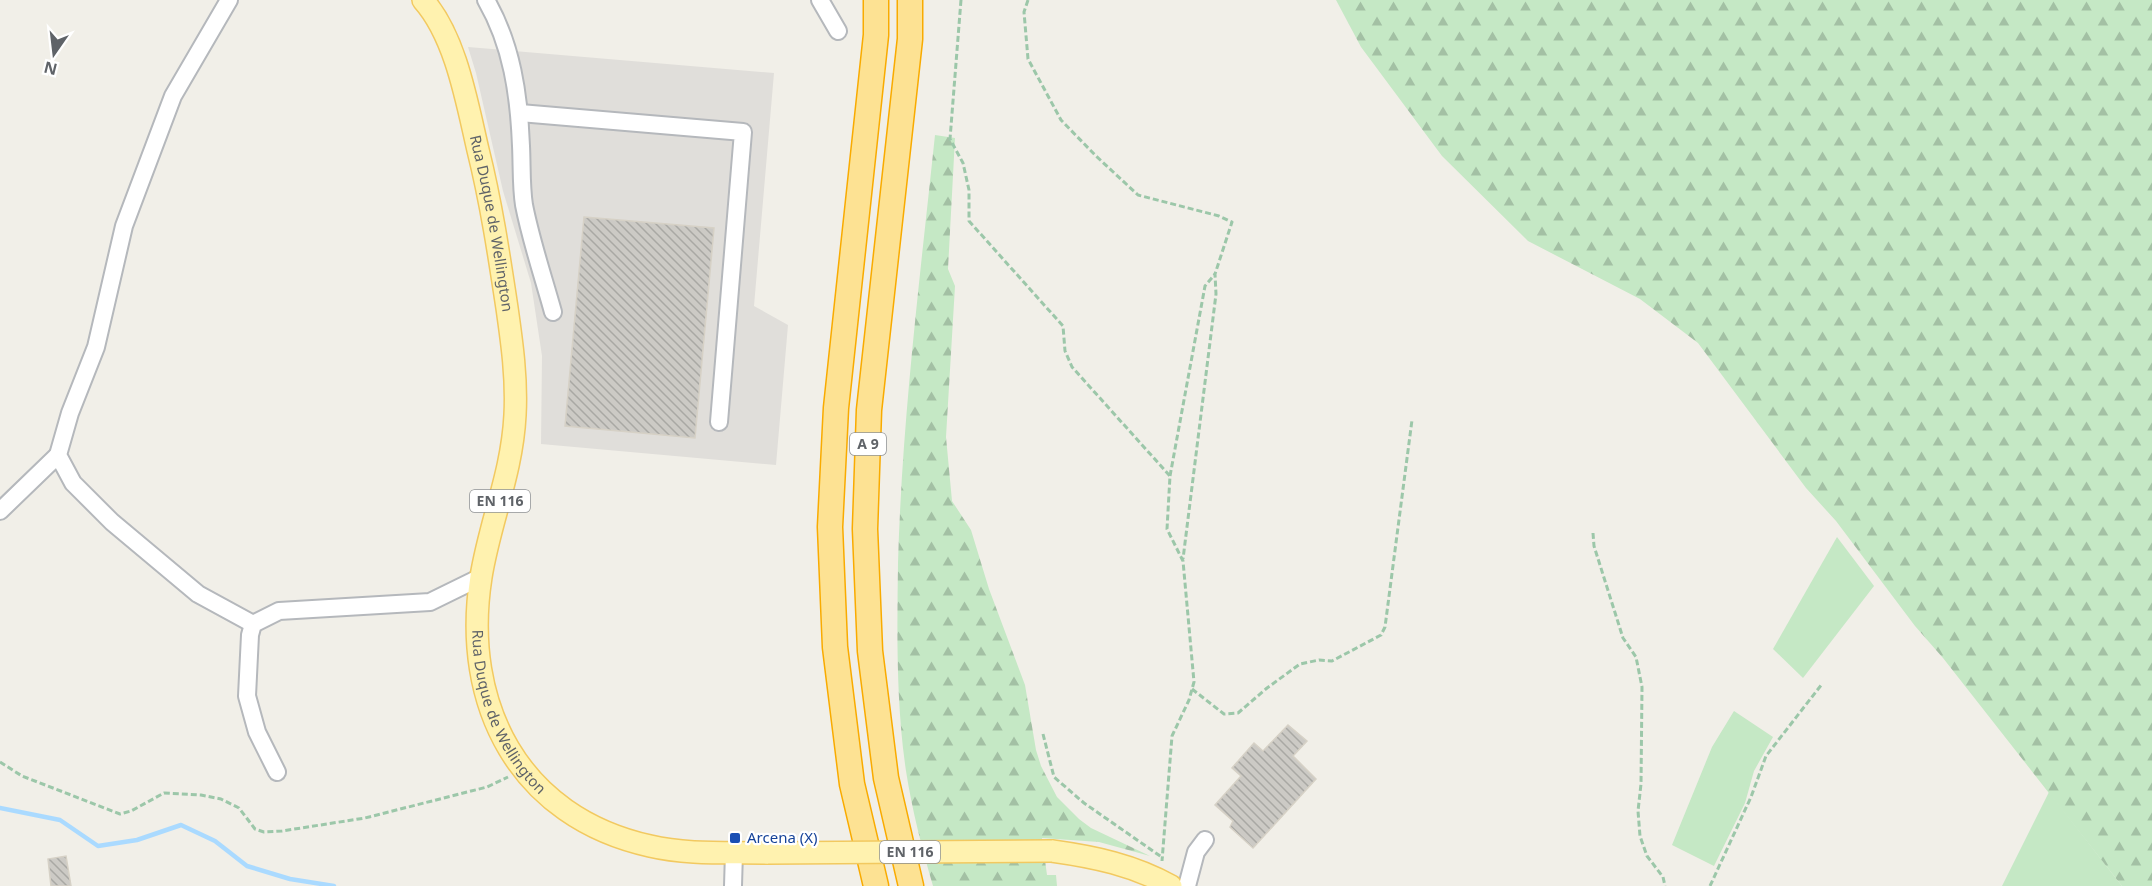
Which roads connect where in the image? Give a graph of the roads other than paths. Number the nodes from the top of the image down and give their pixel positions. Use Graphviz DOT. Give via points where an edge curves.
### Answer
graph roads {
  1 [pos="229,0"];
  2 [pos="423,0"];
  3 [pos="486,0"];
  4 [pos="820,0"];
  5 [pos="876,0"];
  6 [pos="910,0"];
  7 [pos="838,31"];
  8 [pos="520,113"];
  9 [pos="553,312"];
  10 [pos="719,422"];
  11 [pos="58,455"];
  12 [pos="0,512"];
  13 [pos="481,577"];
  14 [pos="253,624"];
  15 [pos="277,772"];
  16 [pos="1205,840"];
  17 [pos="734,852"];
  18 [pos="1165,883"];
  19 [pos="733,886"];
  20 [pos="876,886"];
  21 [pos="911,886"];
  22 [pos="1187,886"];
  1 -- 11 [label="street" via="173,96 124,226 96,347"];
  2 -- 13 [label="main road, Rua Duque de Wellington / EN 116" via="447,41 473,127 497,243 513,360 513,443"];
  3 -- 8 [label="street" via="506,42"];
  4 -- 7 [label="street"];
  5 -- 20 [label="highway, A 9" via="876,35 836,408 830,527 835,647 852,784"];
  6 -- 21 [label="highway, A 9" via="910,39 869,410 865,529 870,651 880,732 886,778"];
  8 -- 9 [label="street" via="524,204"];
  8 -- 10 [label="street" via="743,132"];
  11 -- 12 [label="street"];
  11 -- 14 [label="street" via="73,483 112,522 198,594"];
  13 -- 14 [label="street" via="429,602 279,611"];
  13 -- 17 [label="main road, Rua Duque de Wellington / EN 116" via="477,623 484,691 507,748 523,770 550,798 580,820 616,837 652,847"];
  14 -- 15 [label="street" via="247,696 257,732"];
  16 -- 22 [label="street" via="1196,852"];
  17 -- 18 [label="main road, Rua Duque de Wellington / EN 116, bridge" via="1052,851 1112,861"];
  17 -- 19 [label="street"];
}
